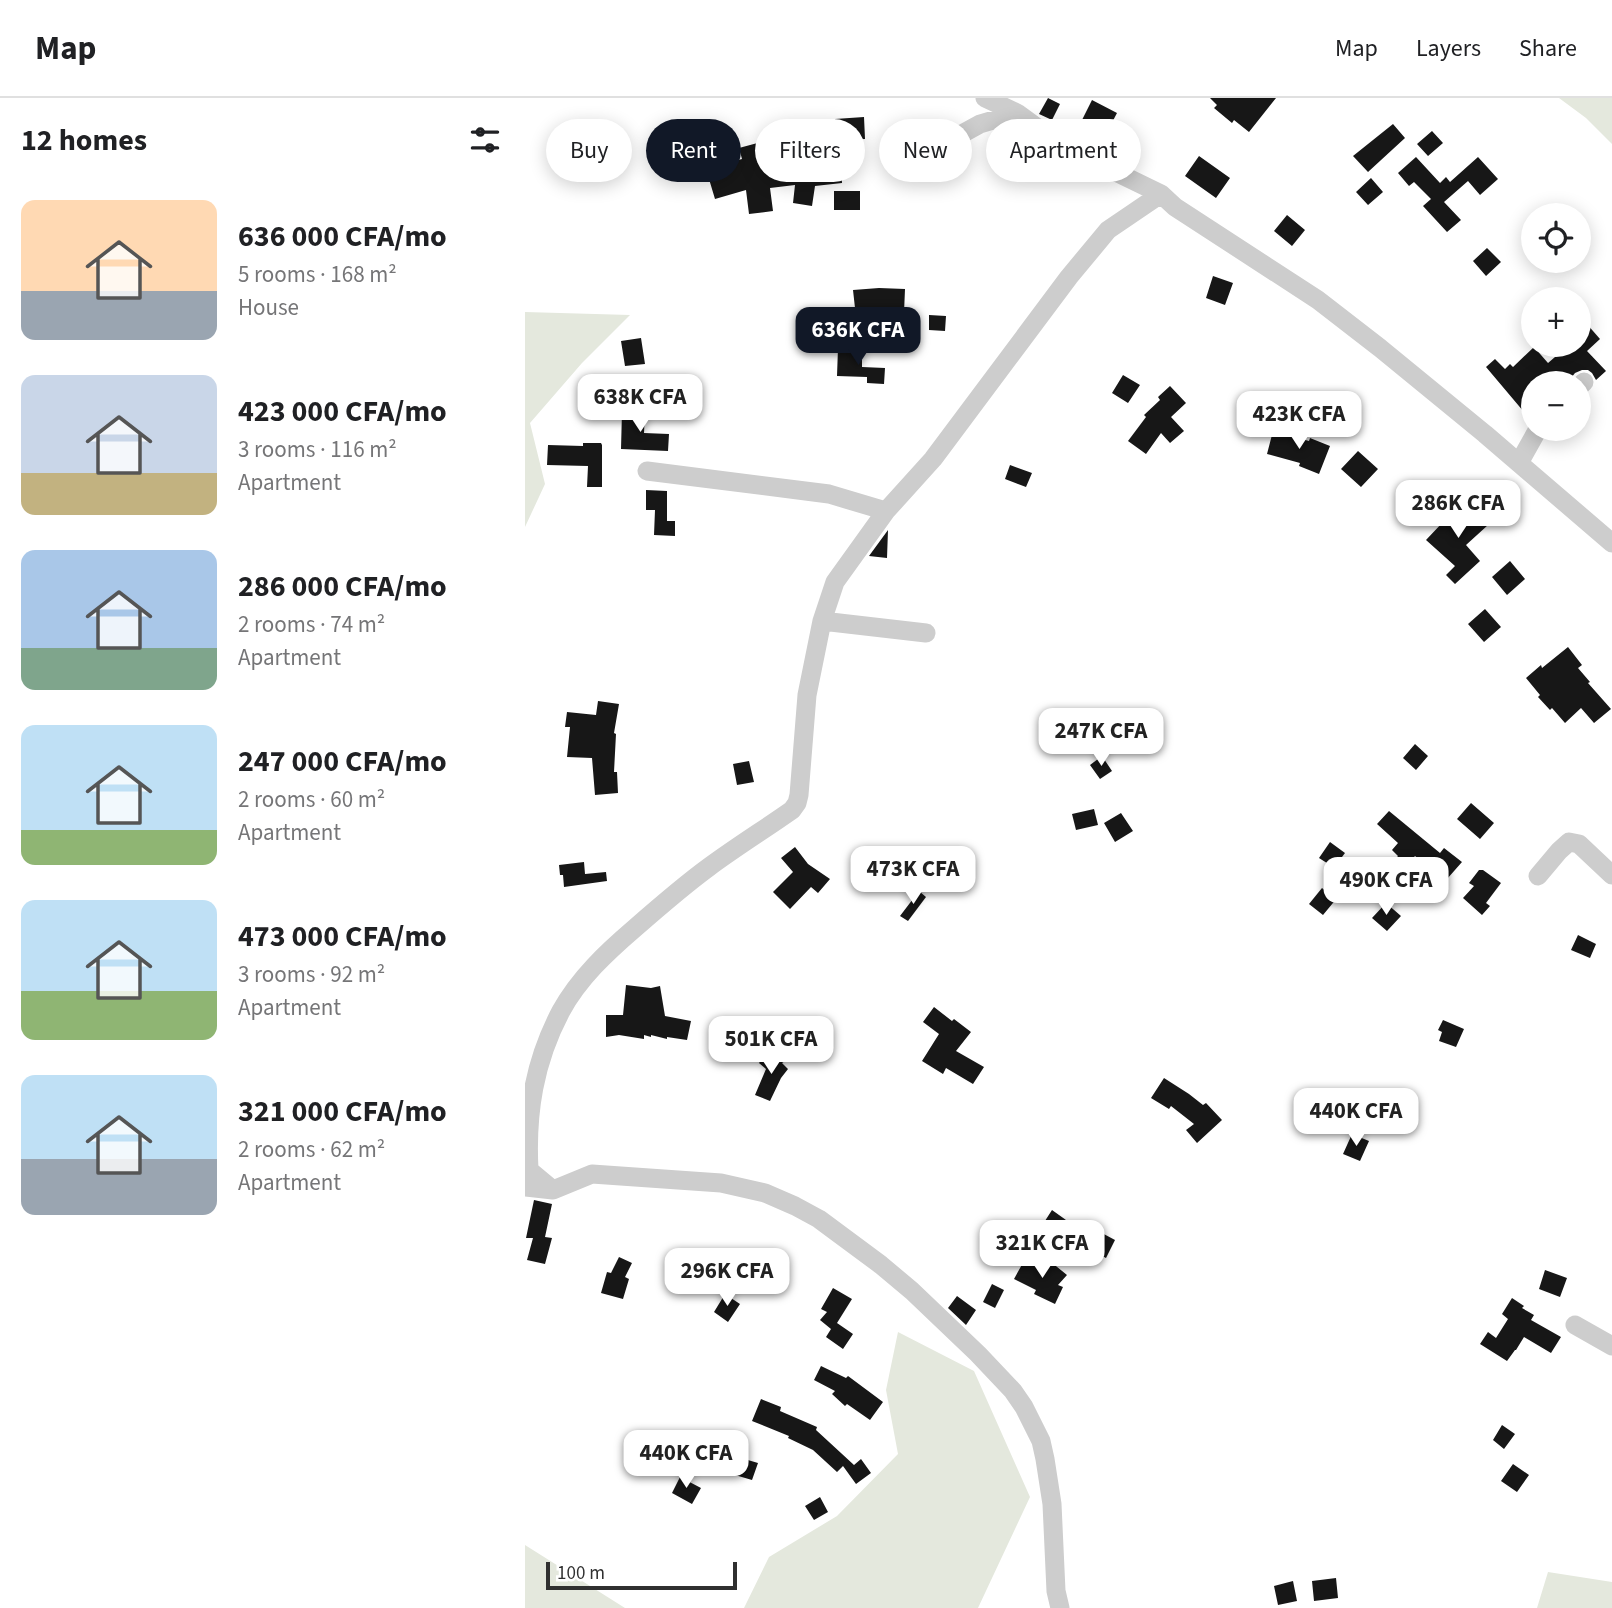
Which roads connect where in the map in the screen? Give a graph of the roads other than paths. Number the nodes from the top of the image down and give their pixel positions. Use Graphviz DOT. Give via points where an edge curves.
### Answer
graph roads {
  1 [pos="985,98"];
  2 [pos="1017,113"];
  3 [pos="972,129"];
  4 [pos="1161,194"];
  5 [pos="1531,441"];
  6 [pos="1519,463"];
  7 [pos="647,471"];
  8 [pos="886,511"];
  9 [pos="1612,543"];
  10 [pos="822,621"];
  11 [pos="926,633"];
  12 [pos="1612,875"];
  13 [pos="1538,876"];
  14 [pos="525,1188"];
  15 [pos="553,1190"];
  16 [pos="1575,1325"];
  17 [pos="1612,1346"];
  18 [pos="1060,1608"];
  1 -- 2 [label="street"];
  2 -- 3 [label="street"];
  2 -- 4 [label="street" via="1091,160"];
  4 -- 6 [label="street" via="1175,208 1318,300"];
  4 -- 8 [label="street" via="1108,230 933,458"];
  5 -- 6 [label="street"];
  6 -- 9 [label="street"];
  7 -- 8 [label="street" via="829,494"];
  8 -- 10 [label="street" via="835,582"];
  10 -- 11 [label="street"];
  10 -- 15 [label="street" via="807,695 797,803 664,902 604,954 562,1008 534,1083 527,1138 529,1170"];
  12 -- 13 [label="street" via="1579,844 1569,842"];
  14 -- 15 [label="street"];
  15 -- 18 [label="street" via="591,1174 721,1183 765,1193 819,1219 881,1265 978,1354 1024,1407 1045,1459"];
  16 -- 17 [label="street"];
}
